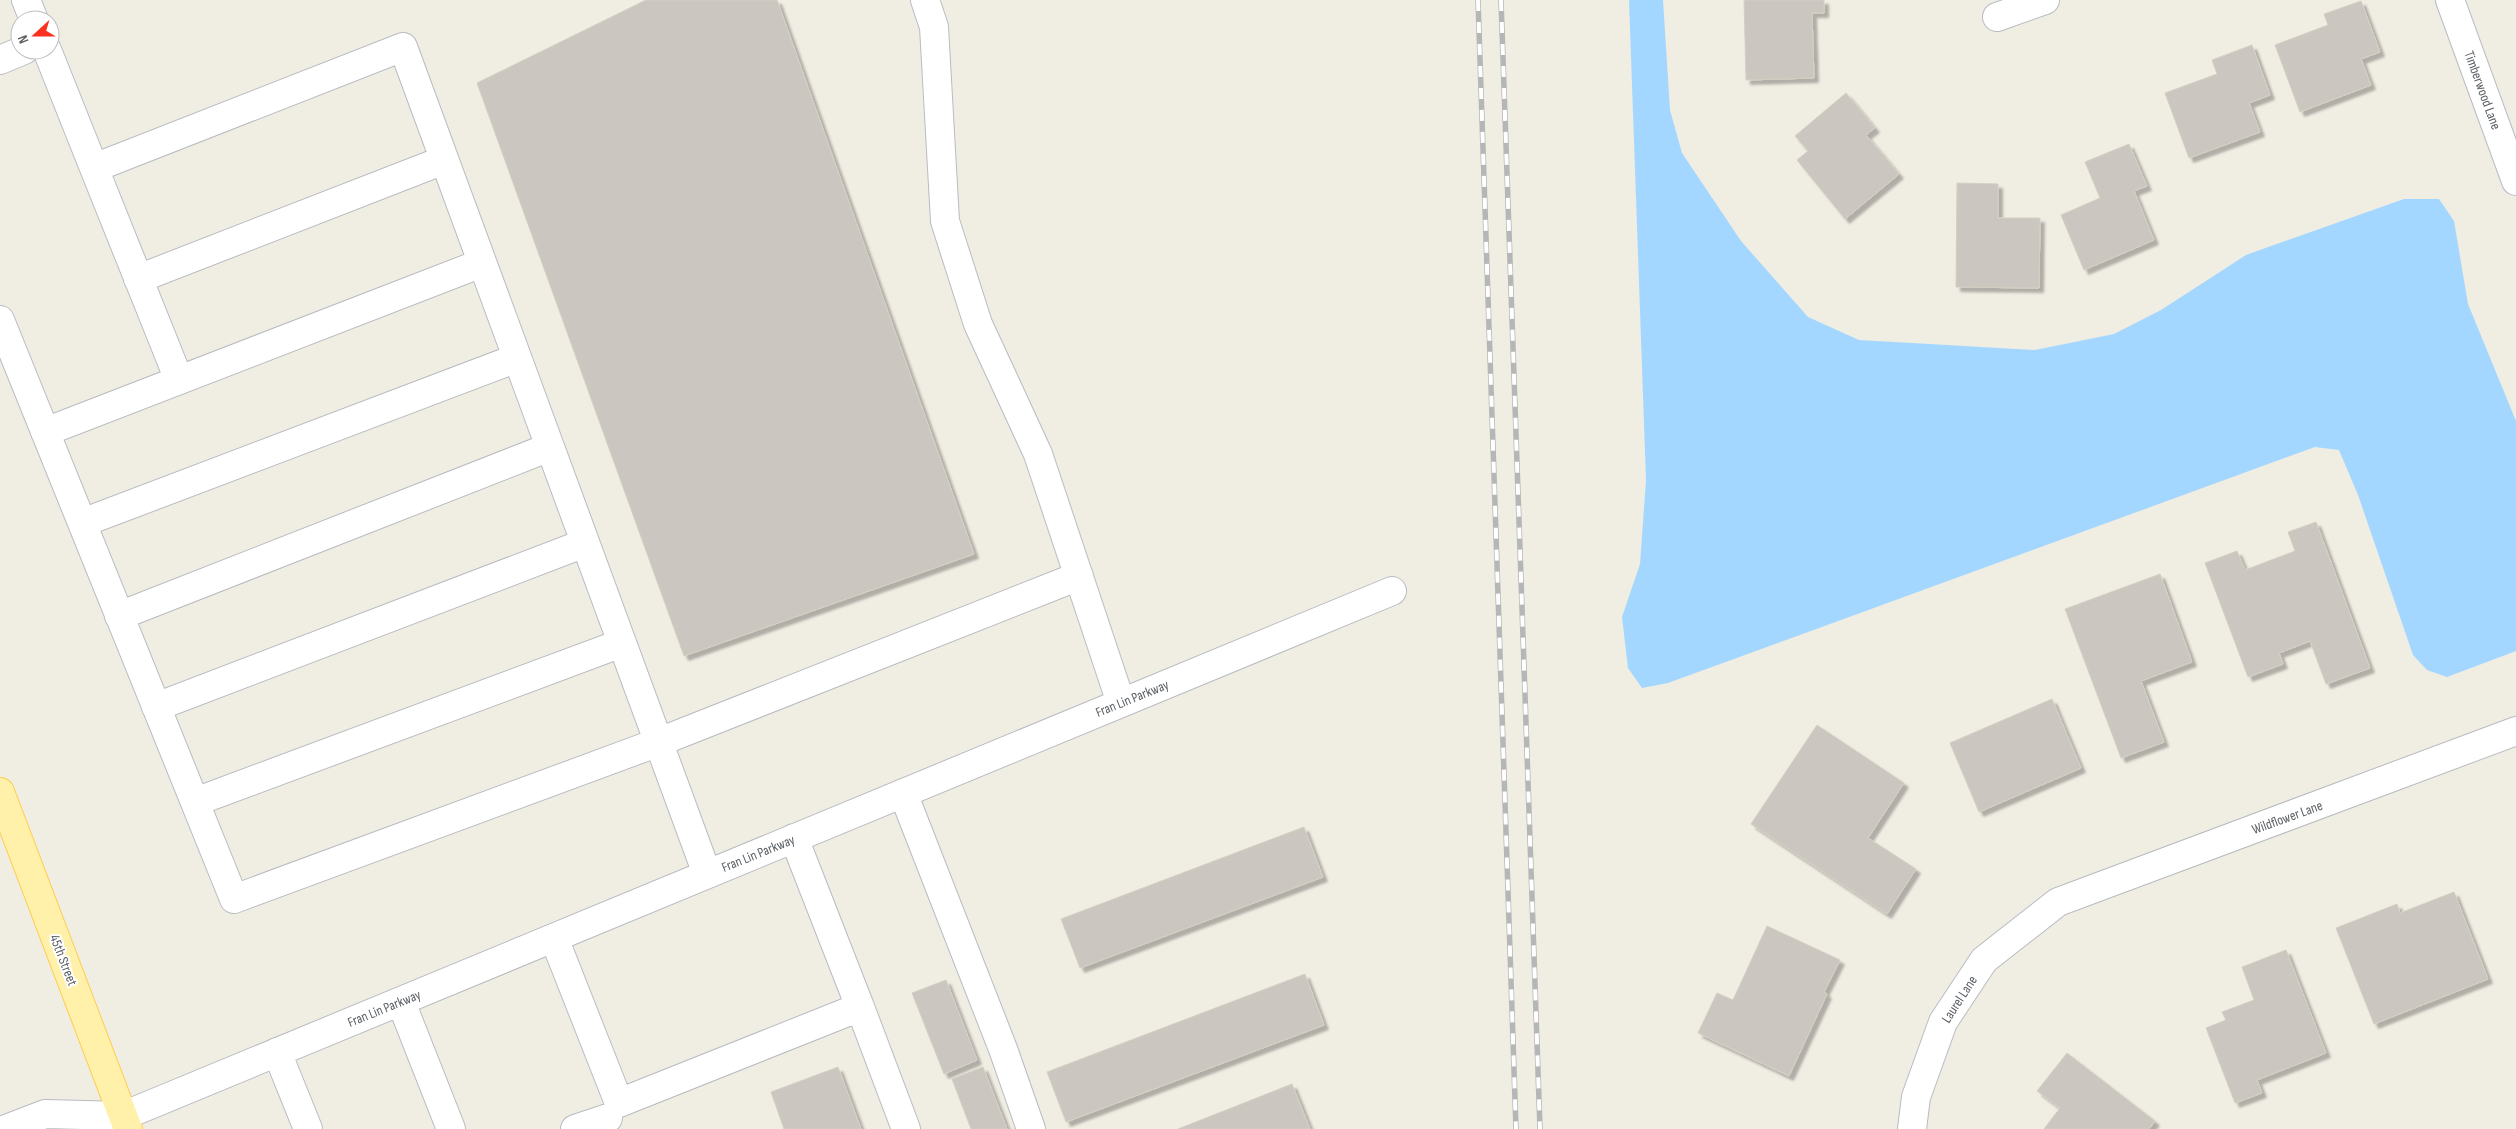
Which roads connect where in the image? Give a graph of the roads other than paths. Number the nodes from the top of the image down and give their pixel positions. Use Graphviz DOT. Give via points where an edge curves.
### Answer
graph roads {
  1 [pos="925,0"];
  2 [pos="2045,0"];
  3 [pos="2450,0"];
  4 [pos="1998,17"];
  5 [pos="51,60"];
  6 [pos="444,160"];
  7 [pos="94,168"];
  8 [pos="2516,181"];
  9 [pos="482,263"];
  10 [pos="138,279"];
  11 [pos="0,320"];
  12 [pos="517,358"];
  13 [pos="179,380"];
  14 [pos="45,432"];
  15 [pos="550,447"];
  16 [pos="82,524"];
  17 [pos="585,543"];
  18 [pos="1079,576"];
  19 [pos="1392,591"];
  20 [pos="119,616"];
  21 [pos="622,643"];
  22 [pos="1121,703"];
  23 [pos="156,707"];
  24 [pos="2516,731"];
  25 [pos="659,742"];
  26 [pos="0,792"];
  27 [pos="903,793"];
  28 [pos="194,802"];
  29 [pos="794,838"];
  30 [pos="707,874"];
  31 [pos="2058,902"];
  32 [pos="554,938"];
  33 [pos="400,1002"];
  34 [pos="860,1007"];
  35 [pos="277,1052"];
  36 [pos="613,1117"];
  37 [pos="121,1125"];
  38 [pos="6,1129"];
  39 [pos="308,1129"];
  40 [pos="451,1129"];
  41 [pos="575,1129"];
  42 [pos="906,1129"];
  43 [pos="1031,1129"];
  44 [pos="1912,1129"];
  1 -- 18 [label="street" via="934,27 945,221 978,324 1038,454"];
  2 -- 4 [label="street"];
  3 -- 8 [label="street, Timberwood Lane"];
  5 -- 7 [label="street"];
  6 -- 7 [label="street" via="403,47"];
  6 -- 9 [label="street"];
  6 -- 10 [label="street"];
  7 -- 10 [label="street"];
  9 -- 12 [label="street"];
  9 -- 13 [label="street"];
  10 -- 13 [label="street"];
  11 -- 14 [label="street"];
  12 -- 15 [label="street"];
  12 -- 16 [label="street"];
  13 -- 14 [label="street"];
  14 -- 16 [label="street"];
  15 -- 17 [label="street"];
  15 -- 20 [label="street"];
  16 -- 20 [label="street"];
  17 -- 21 [label="street"];
  17 -- 23 [label="street"];
  18 -- 22 [label="street"];
  18 -- 25 [label="street"];
  19 -- 22 [label="street, Fran Lin Parkway"];
  20 -- 23 [label="street"];
  21 -- 25 [label="street"];
  21 -- 28 [label="street"];
  22 -- 27 [label="street, Fran Lin Parkway"];
  23 -- 28 [label="street"];
  24 -- 31 [label="street, Wildflower Lane"];
  25 -- 28 [label="street" via="234,899"];
  25 -- 30 [label="street"];
  26 -- 37 [label="main road, 45th Street"];
  27 -- 29 [label="street, Fran Lin Parkway"];
  27 -- 43 [label="street"];
  29 -- 30 [label="street, Fran Lin Parkway"];
  29 -- 34 [label="street"];
  30 -- 32 [label="street, Fran Lin Parkway"];
  31 -- 44 [label="street, Laurel Lane" via="1984,960 1943,1022 1916,1097"];
  32 -- 33 [label="street, Fran Lin Parkway"];
  32 -- 36 [label="street"];
  33 -- 35 [label="street, Fran Lin Parkway"];
  33 -- 40 [label="street"];
  34 -- 36 [label="street"];
  34 -- 42 [label="street"];
  35 -- 37 [label="street, Fran Lin Parkway"];
  35 -- 39 [label="street"];
  36 -- 41 [label="street"];
  37 -- 38 [label="street, Fran Lin Parkway" via="45,1114"];
}
